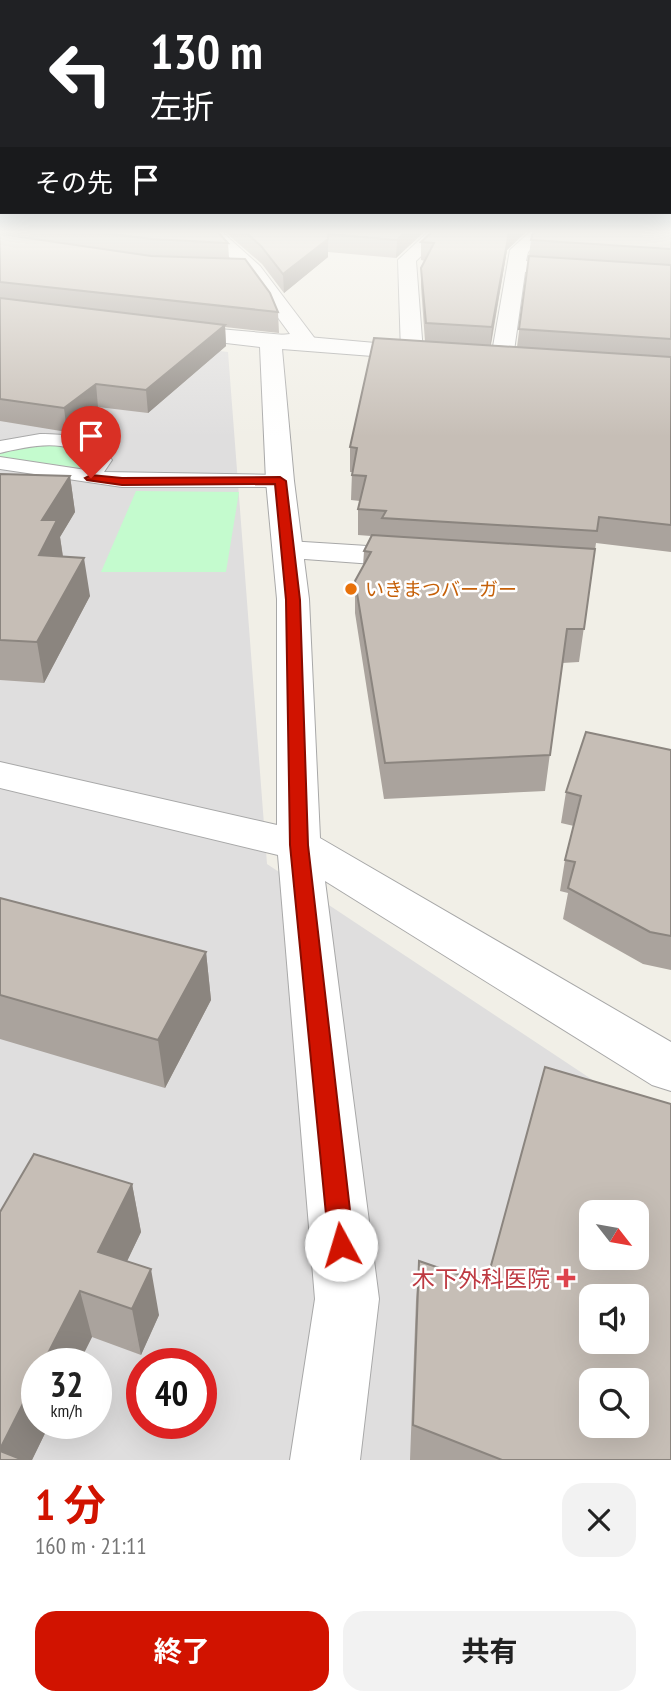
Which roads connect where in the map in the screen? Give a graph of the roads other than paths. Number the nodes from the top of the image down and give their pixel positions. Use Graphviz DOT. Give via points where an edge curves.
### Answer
graph roads {
  1 [pos="275,300"];
  2 [pos="409,300"];
  3 [pos="510,300"];
  4 [pos="150,328"];
  5 [pos="271,342"];
  6 [pos="412,352"];
  7 [pos="450,355"];
  8 [pos="476,356"];
  9 [pos="502,358"];
  10 [pos="528,360"];
  11 [pos="0,447"];
  12 [pos="0,463"];
  13 [pos="33,468"];
  14 [pos="91,478"];
  15 [pos="280,481"];
  16 [pos="0,487"];
  17 [pos="288,550"];
  18 [pos="444,560"];
  19 [pos="0,775"];
  20 [pos="299,845"];
  21 [pos="671,1069"];
  22 [pos="326,1460"];
  1 -- 5 [label="street" via="305,340"];
  2 -- 6 [label="street"];
  3 -- 9 [label="street"];
  4 -- 5 [label="street"];
  5 -- 6 [label="street"];
  5 -- 15 [label="street"];
  6 -- 7 [label="street"];
  8 -- 9 [label="street"];
  9 -- 10 [label="street"];
  11 -- 14 [label="lane" via="46,440 87,446 102,460"];
  12 -- 13 [label="lane"];
  13 -- 14 [label="lane"];
  13 -- 16 [label="lane"];
  14 -- 15 [label="lane"];
  15 -- 17 [label="street"];
  17 -- 18 [label="street"];
  17 -- 20 [label="street"];
  19 -- 20 [label="street"];
  20 -- 21 [label="street"];
  20 -- 22 [label="street" via="347,1299"];
}
